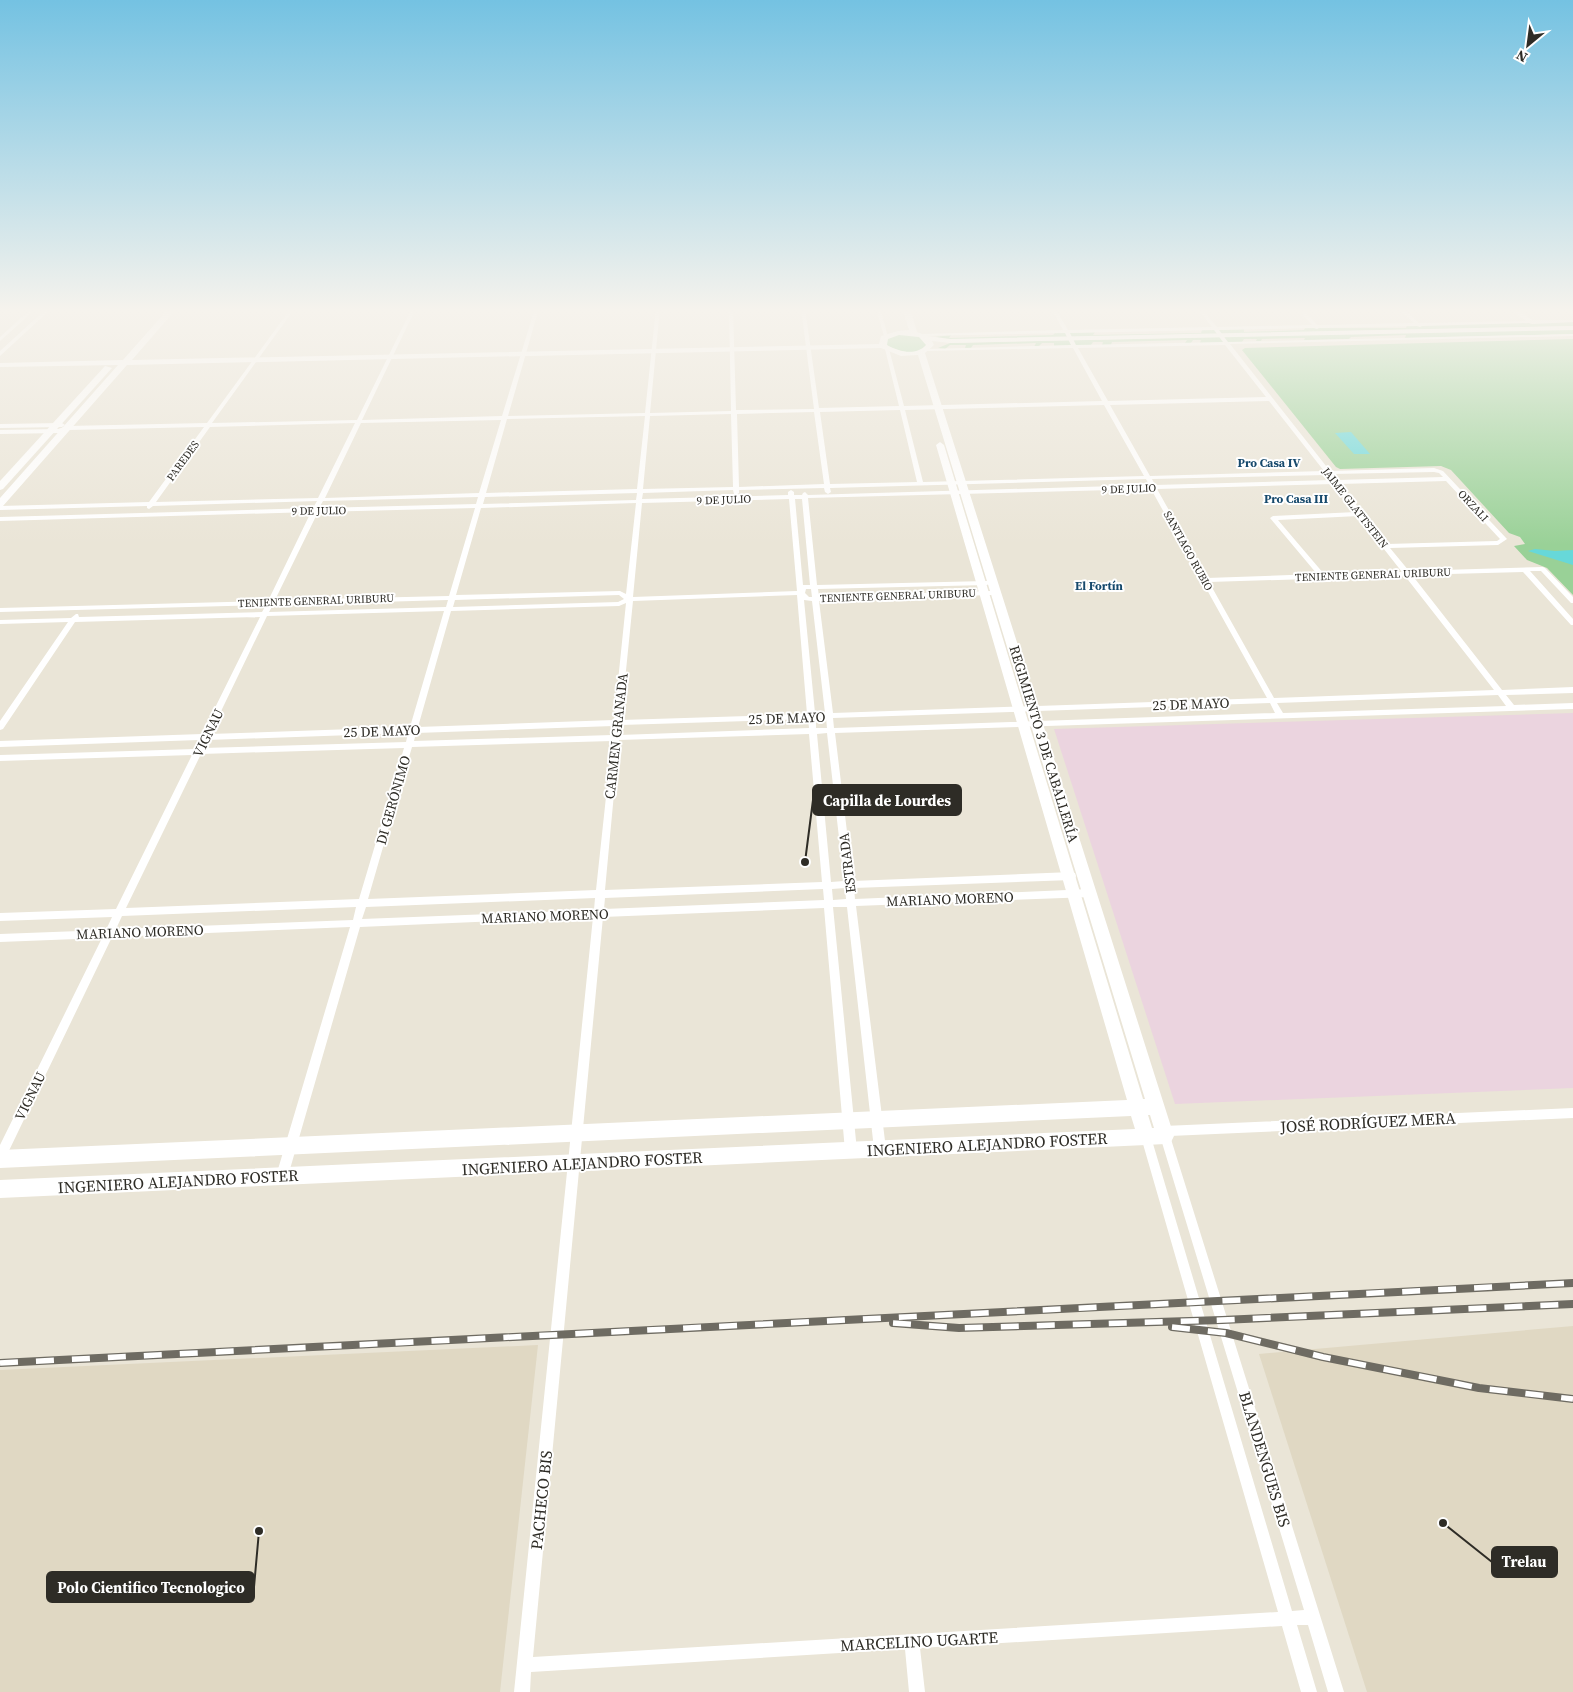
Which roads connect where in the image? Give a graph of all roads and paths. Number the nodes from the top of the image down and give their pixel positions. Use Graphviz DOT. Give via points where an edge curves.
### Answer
graph roads {
  1 [pos="94,387"];
  2 [pos="100,387"];
  3 [pos="238,387"];
  4 [pos="377,387"];
  5 [pos="515,387"];
  6 [pos="650,387"];
  7 [pos="733,387"];
  8 [pos="814,387"];
  9 [pos="896,387"];
  10 [pos="930,387"];
  11 [pos="1096,387"];
  12 [pos="1261,387"];
  13 [pos="1270,399"];
  14 [pos="1105,403"];
  15 [pos="934,407"];
  16 [pos="902,408"];
  17 [pos="817,410"];
  18 [pos="734,412"];
  19 [pos="647,414"];
  20 [pos="506,417"];
  21 [pos="361,421"];
  22 [pos="210,425"];
  23 [pos="0,426"];
  24 [pos="53,428"];
  25 [pos="67,428"];
  26 [pos="0,432"];
  27 [pos="1434,470"];
  28 [pos="1328,473"];
  29 [pos="1146,478"];
  30 [pos="1448,479"];
  31 [pos="1335,482"];
  32 [pos="957,483"];
  33 [pos="921,484"];
  34 [pos="827,486"];
  35 [pos="0,487"];
  36 [pos="791,487"];
  37 [pos="805,487"];
  38 [pos="1152,488"];
  39 [pos="736,489"];
  40 [pos="640,491"];
  41 [pos="960,494"];
  42 [pos="483,495"];
  43 [pos="792,498"];
  44 [pos="806,498"];
  45 [pos="829,498"];
  46 [pos="322,499"];
  47 [pos="736,500"];
  48 [pos="639,503"];
  49 [pos="152,504"];
  50 [pos="0,506"];
  51 [pos="479,507"];
  52 [pos="316,511"];
  53 [pos="1360,514"];
  54 [pos="143,516"];
  55 [pos="0,519"];
  56 [pos="1498,543"];
  57 [pos="1385,546"];
  58 [pos="1525,570"];
  59 [pos="1407,574"];
  60 [pos="1322,576"];
  61 [pos="1204,580"];
  62 [pos="814,587"];
  63 [pos="989,588"];
  64 [pos="801,593"];
  65 [pos="453,597"];
  66 [pos="816,598"];
  67 [pos="629,599"];
  68 [pos="1573,601"];
  69 [pos="272,602"];
  70 [pos="82,608"];
  71 [pos="449,609"];
  72 [pos="0,610"];
  73 [pos="266,614"];
  74 [pos="74,620"];
  75 [pos="0,622"];
  76 [pos="1573,623"];
  77 [pos="1573,690"];
  78 [pos="1500,693"];
  79 [pos="1272,701"];
  80 [pos="1573,706"];
  81 [pos="1512,708"];
  82 [pos="1280,715"];
  83 [pos="830,716"];
  84 [pos="1029,716"];
  85 [pos="812,717"];
  86 [pos="617,723"];
  87 [pos="0,727"];
  88 [pos="414,730"];
  89 [pos="814,730"];
  90 [pos="831,730"];
  91 [pos="206,737"];
  92 [pos="616,737"];
  93 [pos="0,744"];
  94 [pos="409,744"];
  95 [pos="199,751"];
  96 [pos="0,758"];
  97 [pos="1085,875"];
  98 [pos="1069,876"];
  99 [pos="849,884"];
  100 [pos="828,885"];
  101 [pos="600,894"];
  102 [pos="1074,894"];
  103 [pos="1090,894"];
  104 [pos="362,903"];
  105 [pos="851,903"];
  106 [pos="829,904"];
  107 [pos="120,913"];
  108 [pos="598,914"];
  109 [pos="0,917"];
  110 [pos="357,923"];
  111 [pos="110,933"];
  112 [pos="0,938"];
  113 [pos="1156,1106"];
  114 [pos="1137,1108"];
  115 [pos="1573,1113"];
  116 [pos="877,1119"];
  117 [pos="849,1120"];
  118 [pos="577,1133"];
  119 [pos="1164,1134"];
  120 [pos="1146,1137"];
  121 [pos="291,1146"];
  122 [pos="880,1149"];
  123 [pos="851,1150"];
  124 [pos="0,1158"];
  125 [pos="574,1163"];
  126 [pos="282,1176"];
  127 [pos="0,1189"];
  128 [pos="1313,1617"];
  129 [pos="1287,1619"];
  130 [pos="912,1641"];
  131 [pos="525,1664"];
  132 [pos="522,1692"];
  133 [pos="917,1692"];
  134 [pos="1309,1692"];
  135 [pos="1336,1692"];
  1 -- 24 [label="street"];
  2 -- 25 [label="street"];
  3 -- 22 [label="street, PAREDES"];
  4 -- 21 [label="street, VIGNAU"];
  5 -- 20 [label="street, DI GERÓNIMO"];
  6 -- 19 [label="street, CARMEN GRANADA"];
  7 -- 18 [label="street"];
  8 -- 17 [label="street"];
  9 -- 16 [label="street"];
  10 -- 15 [label="street, REGIMIENTO 3 DE CABALLERÍA"];
  11 -- 14 [label="street, SANTIAGO RUBIO"];
  12 -- 13 [label="street, JAIME GLATTSTEIN"];
  13 -- 14 [label="street"];
  13 -- 28 [label="street, JAIME GLATTSTEIN"];
  14 -- 15 [label="street"];
  14 -- 29 [label="street, SANTIAGO RUBIO"];
  15 -- 16 [label="street"];
  15 -- 32 [label="street, REGIMIENTO 3 DE CABALLERÍA"];
  16 -- 17 [label="street"];
  16 -- 33 [label="street"];
  17 -- 18 [label="street"];
  17 -- 34 [label="street"];
  18 -- 19 [label="street"];
  18 -- 39 [label="street"];
  19 -- 20 [label="street"];
  19 -- 40 [label="street, CARMEN GRANADA"];
  20 -- 21 [label="street"];
  20 -- 42 [label="street, DI GERÓNIMO"];
  21 -- 22 [label="street"];
  21 -- 46 [label="street, VIGNAU"];
  22 -- 25 [label="street"];
  22 -- 49 [label="street, PAREDES"];
  23 -- 24 [label="street"];
  24 -- 25 [label="street"];
  24 -- 26 [label="street"];
  24 -- 35 [label="street"];
  25 -- 50 [label="street"];
  27 -- 28 [label="street, 9 DE JULIO"];
  27 -- 30 [label="street, ORZALI"];
  28 -- 29 [label="street, 9 DE JULIO"];
  28 -- 31 [label="street, JAIME GLATTSTEIN"];
  29 -- 32 [label="street, 9 DE JULIO"];
  29 -- 38 [label="street, SANTIAGO RUBIO"];
  30 -- 31 [label="street, 9 DE JULIO"];
  30 -- 56 [label="street, ORZALI" via="1504,539"];
  31 -- 38 [label="street, 9 DE JULIO"];
  31 -- 53 [label="street, JAIME GLATTSTEIN"];
  32 -- 33 [label="street, 9 DE JULIO"];
  32 -- 41 [label="street, REGIMIENTO 3 DE CABALLERÍA"];
  33 -- 34 [label="street, 9 DE JULIO"];
  34 -- 37 [label="street, 9 DE JULIO"];
  34 -- 45 [label="street"];
  36 -- 37 [label="street, 9 DE JULIO"];
  36 -- 39 [label="street, 9 DE JULIO"];
  36 -- 43 [label="street, ESTRADA"];
  37 -- 44 [label="street, ESTRADA"];
  38 -- 41 [label="street, 9 DE JULIO"];
  38 -- 61 [label="street, SANTIAGO RUBIO"];
  39 -- 40 [label="street, 9 DE JULIO"];
  39 -- 47 [label="street"];
  40 -- 42 [label="street, 9 DE JULIO"];
  40 -- 48 [label="street, CARMEN GRANADA"];
  41 -- 45 [label="street, 9 DE JULIO"];
  41 -- 63 [label="street, REGIMIENTO 3 DE CABALLERÍA"];
  42 -- 46 [label="street, 9 DE JULIO"];
  42 -- 51 [label="street, DI GERÓNIMO"];
  43 -- 44 [label="street, 9 DE JULIO"];
  43 -- 47 [label="street, 9 DE JULIO"];
  43 -- 64 [label="street, ESTRADA"];
  44 -- 45 [label="street, 9 DE JULIO"];
  44 -- 62 [label="street, ESTRADA"];
  46 -- 49 [label="street, 9 DE JULIO"];
  46 -- 52 [label="street, VIGNAU"];
  47 -- 48 [label="street, 9 DE JULIO"];
  48 -- 51 [label="street, 9 DE JULIO"];
  48 -- 67 [label="street, CARMEN GRANADA"];
  49 -- 50 [label="street, 9 DE JULIO"];
  49 -- 54 [label="street, PAREDES"];
  51 -- 52 [label="street, 9 DE JULIO"];
  51 -- 65 [label="street, DI GERÓNIMO"];
  52 -- 54 [label="street, 9 DE JULIO"];
  52 -- 69 [label="street, VIGNAU"];
  53 -- 57 [label="street, JAIME GLATTSTEIN"];
  53 -- 60 [label="street" via="1273,518"];
  54 -- 55 [label="street, 9 DE JULIO"];
  56 -- 57 [label="street"];
  57 -- 59 [label="street, JAIME GLATTSTEIN"];
  58 -- 59 [label="street, TENIENTE GENERAL URIBURU"];
  58 -- 68 [label="street, TENIENTE GENERAL URIBURU" via="1543,569"];
  58 -- 76 [label="street"];
  59 -- 60 [label="street, TENIENTE GENERAL URIBURU"];
  59 -- 78 [label="street, JAIME GLATTSTEIN"];
  60 -- 61 [label="street, TENIENTE GENERAL URIBURU"];
  61 -- 79 [label="street, SANTIAGO RUBIO"];
  62 -- 63 [label="street, TENIENTE GENERAL URIBURU"];
  62 -- 64 [label="street, TENIENTE GENERAL URIBURU" via="804,587"];
  62 -- 66 [label="street, ESTRADA"];
  63 -- 66 [label="street, TENIENTE GENERAL URIBURU"];
  63 -- 84 [label="street, REGIMIENTO 3 DE CABALLERÍA"];
  64 -- 66 [label="street, TENIENTE GENERAL URIBURU" via="807,598"];
  64 -- 67 [label="street, TENIENTE GENERAL URIBURU"];
  64 -- 85 [label="street, ESTRADA"];
  65 -- 67 [label="street, TENIENTE GENERAL URIBURU" via="620,593"];
  65 -- 69 [label="street, TENIENTE GENERAL URIBURU"];
  65 -- 71 [label="street, DI GERÓNIMO"];
  66 -- 83 [label="street, ESTRADA"];
  67 -- 71 [label="street, TENIENTE GENERAL URIBURU" via="619,604"];
  67 -- 86 [label="street, CARMEN GRANADA"];
  69 -- 70 [label="street, TENIENTE GENERAL URIBURU"];
  69 -- 73 [label="street, VIGNAU"];
  70 -- 72 [label="street, TENIENTE GENERAL URIBURU"];
  70 -- 74 [label="street"];
  71 -- 73 [label="street, TENIENTE GENERAL URIBURU"];
  71 -- 88 [label="street, DI GERÓNIMO"];
  73 -- 74 [label="street, TENIENTE GENERAL URIBURU"];
  73 -- 91 [label="street, VIGNAU"];
  74 -- 75 [label="street, TENIENTE GENERAL URIBURU"];
  74 -- 87 [label="street"];
  77 -- 78 [label="street, 25 DE MAYO"];
  78 -- 79 [label="street, 25 DE MAYO"];
  78 -- 81 [label="street, JAIME GLATTSTEIN"];
  79 -- 82 [label="street, SANTIAGO RUBIO"];
  79 -- 84 [label="street, 25 DE MAYO"];
  80 -- 81 [label="street, 25 DE MAYO"];
  81 -- 82 [label="street, 25 DE MAYO"];
  82 -- 84 [label="street, 25 DE MAYO"];
  83 -- 84 [label="street, 25 DE MAYO"];
  83 -- 85 [label="street, 25 DE MAYO"];
  83 -- 90 [label="street, ESTRADA"];
  84 -- 90 [label="street, 25 DE MAYO"];
  84 -- 97 [label="street, REGIMIENTO 3 DE CABALLERÍA"];
  84 -- 98 [label="street, REGIMIENTO 3 DE CABALLERÍA"];
  85 -- 86 [label="street, 25 DE MAYO"];
  85 -- 89 [label="street, ESTRADA"];
  86 -- 88 [label="street, 25 DE MAYO"];
  86 -- 92 [label="street, CARMEN GRANADA"];
  88 -- 91 [label="street, 25 DE MAYO"];
  88 -- 94 [label="street, DI GERÓNIMO"];
  89 -- 90 [label="street, 25 DE MAYO"];
  89 -- 92 [label="street, 25 DE MAYO"];
  89 -- 100 [label="street, ESTRADA"];
  90 -- 99 [label="street, ESTRADA"];
  91 -- 93 [label="street, 25 DE MAYO"];
  91 -- 95 [label="street, VIGNAU"];
  92 -- 94 [label="street, 25 DE MAYO"];
  92 -- 101 [label="street, CARMEN GRANADA"];
  94 -- 95 [label="street, 25 DE MAYO"];
  94 -- 104 [label="street, DI GERÓNIMO"];
  95 -- 96 [label="street, 25 DE MAYO"];
  95 -- 107 [label="street, VIGNAU"];
  97 -- 98 [label="street, MARIANO MORENO"];
  97 -- 103 [label="street, REGIMIENTO 3 DE CABALLERÍA"];
  98 -- 99 [label="street, MARIANO MORENO"];
  98 -- 102 [label="street, REGIMIENTO 3 DE CABALLERÍA"];
  99 -- 100 [label="street, MARIANO MORENO"];
  99 -- 105 [label="street, ESTRADA"];
  100 -- 101 [label="street, MARIANO MORENO"];
  100 -- 106 [label="street, ESTRADA"];
  101 -- 104 [label="street, MARIANO MORENO"];
  101 -- 108 [label="street, CARMEN GRANADA"];
  102 -- 103 [label="street, MARIANO MORENO"];
  102 -- 105 [label="street, MARIANO MORENO"];
  102 -- 114 [label="street, REGIMIENTO 3 DE CABALLERÍA"];
  103 -- 113 [label="street, REGIMIENTO 3 DE CABALLERÍA"];
  104 -- 107 [label="street, MARIANO MORENO"];
  104 -- 110 [label="street, DI GERÓNIMO"];
  105 -- 106 [label="street, MARIANO MORENO"];
  105 -- 116 [label="street, ESTRADA"];
  106 -- 108 [label="street, MARIANO MORENO"];
  106 -- 117 [label="street, ESTRADA"];
  107 -- 109 [label="street, MARIANO MORENO"];
  107 -- 111 [label="street, VIGNAU"];
  108 -- 110 [label="street, MARIANO MORENO"];
  108 -- 118 [label="street, CARMEN GRANADA"];
  110 -- 111 [label="street, MARIANO MORENO"];
  110 -- 121 [label="street, DI GERÓNIMO"];
  111 -- 112 [label="street, MARIANO MORENO"];
  111 -- 124 [label="street, VIGNAU"];
  113 -- 114 [label="street, INGENIERO ALEJANDRO FOSTER"];
  113 -- 119 [label="street, REGIMIENTO 3 DE CABALLERÍA"];
  114 -- 116 [label="street, INGENIERO ALEJANDRO FOSTER"];
  114 -- 120 [label="street, REGIMIENTO 3 DE CABALLERÍA"];
  115 -- 119 [label="street, JOSÉ RODRÍGUEZ MERA"];
  116 -- 117 [label="street, INGENIERO ALEJANDRO FOSTER"];
  116 -- 122 [label="street, ESTRADA"];
  117 -- 118 [label="street, INGENIERO ALEJANDRO FOSTER"];
  117 -- 123 [label="street, ESTRADA"];
  118 -- 121 [label="street, INGENIERO ALEJANDRO FOSTER"];
  118 -- 125 [label="street, CARMEN GRANADA"];
  119 -- 120 [label="street, INGENIERO ALEJANDRO FOSTER"];
  119 -- 128 [label="street, BLANDENGUES BIS"];
  120 -- 122 [label="street, INGENIERO ALEJANDRO FOSTER"];
  120 -- 129 [label="street, BLANDENGUES BIS"];
  121 -- 124 [label="street, INGENIERO ALEJANDRO FOSTER"];
  121 -- 126 [label="street, DI GERÓNIMO"];
  122 -- 123 [label="street, INGENIERO ALEJANDRO FOSTER"];
  123 -- 125 [label="street, INGENIERO ALEJANDRO FOSTER"];
  125 -- 126 [label="street, INGENIERO ALEJANDRO FOSTER"];
  125 -- 131 [label="street, PACHECO BIS"];
  126 -- 127 [label="street, INGENIERO ALEJANDRO FOSTER"];
  128 -- 129 [label="street, MARCELINO UGARTE"];
  128 -- 135 [label="street"];
  129 -- 130 [label="street, MARCELINO UGARTE"];
  129 -- 134 [label="street, BLANDENGUES BIS"];
  130 -- 131 [label="street, MARCELINO UGARTE"];
  130 -- 133 [label="street"];
  131 -- 132 [label="street"];
}
